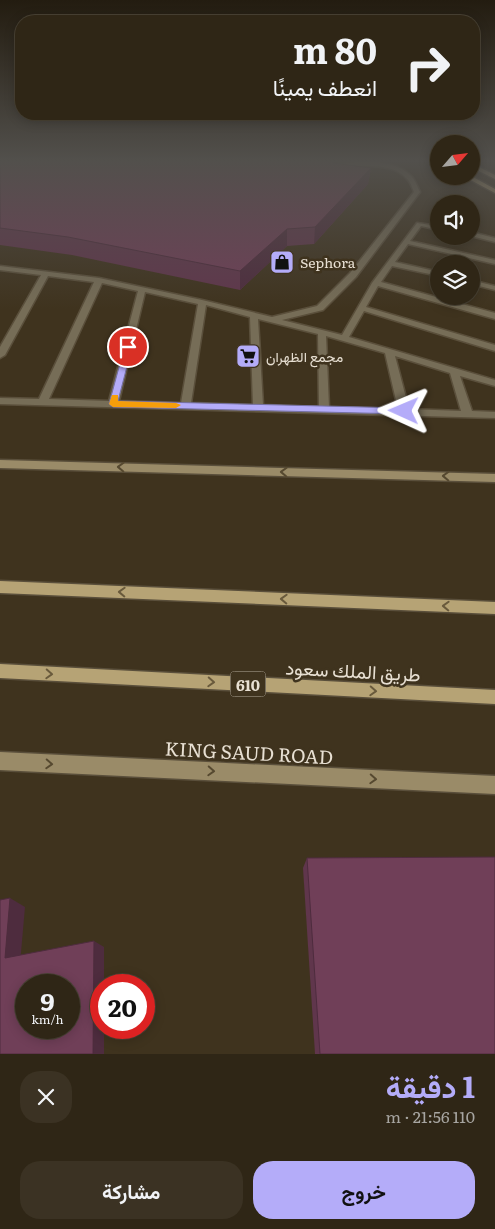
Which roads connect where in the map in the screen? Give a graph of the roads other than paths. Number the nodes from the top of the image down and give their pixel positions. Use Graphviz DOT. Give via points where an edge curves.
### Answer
graph roads {
  1 [pos="403,210"];
  2 [pos="395,222"];
  3 [pos="403,223"];
  4 [pos="430,226"];
  5 [pos="480,236"];
  6 [pos="495,240"];
  7 [pos="406,242"];
  8 [pos="495,262"];
  9 [pos="391,263"];
  10 [pos="1,269"];
  11 [pos="430,272"];
  12 [pos="45,274"];
  13 [pos="99,280"];
  14 [pos="376,283"];
  15 [pos="480,284"];
  16 [pos="495,288"];
  17 [pos="142,289"];
  18 [pos="202,302"];
  19 [pos="361,308"];
  20 [pos="254,316"];
  21 [pos="495,316"];
  22 [pos="275,320"];
  23 [pos="322,332"];
  24 [pos="344,338"];
  25 [pos="495,348"];
  26 [pos="389,351"];
  27 [pos="0,355"];
  28 [pos="454,370"];
  29 [pos="495,383"];
  30 [pos="0,401"];
  31 [pos="43,402"];
  32 [pos="113,404"];
  33 [pos="186,406"];
  34 [pos="258,408"];
  35 [pos="324,409"];
  36 [pos="404,411"];
  37 [pos="467,412"];
  38 [pos="495,415"];
  39 [pos="0,464"];
  40 [pos="495,478"];
  41 [pos="0,587"];
  42 [pos="495,608"];
  43 [pos="0,671"];
  44 [pos="495,697"];
  45 [pos="0,761"];
  46 [pos="495,785"];
  1 -- 2 [label="lane"];
  2 -- 3 [label="lane"];
  2 -- 22 [label="lane" via="353,275 320,308"];
  4 -- 7 [label="lane" via="415,224"];
  5 -- 6 [label="lane"];
  7 -- 8 [label="lane"];
  7 -- 9 [label="lane"];
  9 -- 11 [label="lane"];
  9 -- 14 [label="lane"];
  10 -- 12 [label="lane"];
  12 -- 13 [label="lane"];
  12 -- 27 [label="lane"];
  13 -- 17 [label="lane"];
  13 -- 31 [label="lane"];
  14 -- 19 [label="lane"];
  14 -- 21 [label="lane"];
  15 -- 16 [label="lane"];
  17 -- 18 [label="lane"];
  17 -- 32 [label="lane"];
  18 -- 20 [label="lane"];
  18 -- 33 [label="lane"];
  19 -- 24 [label="lane"];
  19 -- 25 [label="lane"];
  20 -- 22 [label="lane"];
  20 -- 34 [label="lane"];
  22 -- 23 [label="lane"];
  23 -- 24 [label="lane"];
  23 -- 35 [label="lane"];
  24 -- 26 [label="lane"];
  26 -- 28 [label="lane"];
  26 -- 36 [label="lane"];
  28 -- 29 [label="lane"];
  28 -- 37 [label="lane"];
  30 -- 31 [label="lane"];
  31 -- 32 [label="lane"];
  32 -- 33 [label="lane"];
  33 -- 34 [label="lane"];
  34 -- 35 [label="lane"];
  35 -- 36 [label="lane"];
  36 -- 37 [label="lane"];
  37 -- 38 [label="lane"];
  40 -- 39 [label="main road, one-way"];
  42 -- 41 [label="main road, one-way"];
  43 -- 44 [label="main road, طريق الملك سعود / 610, one-way"];
  45 -- 46 [label="main road, KING SAUD ROAD, one-way"];
}
